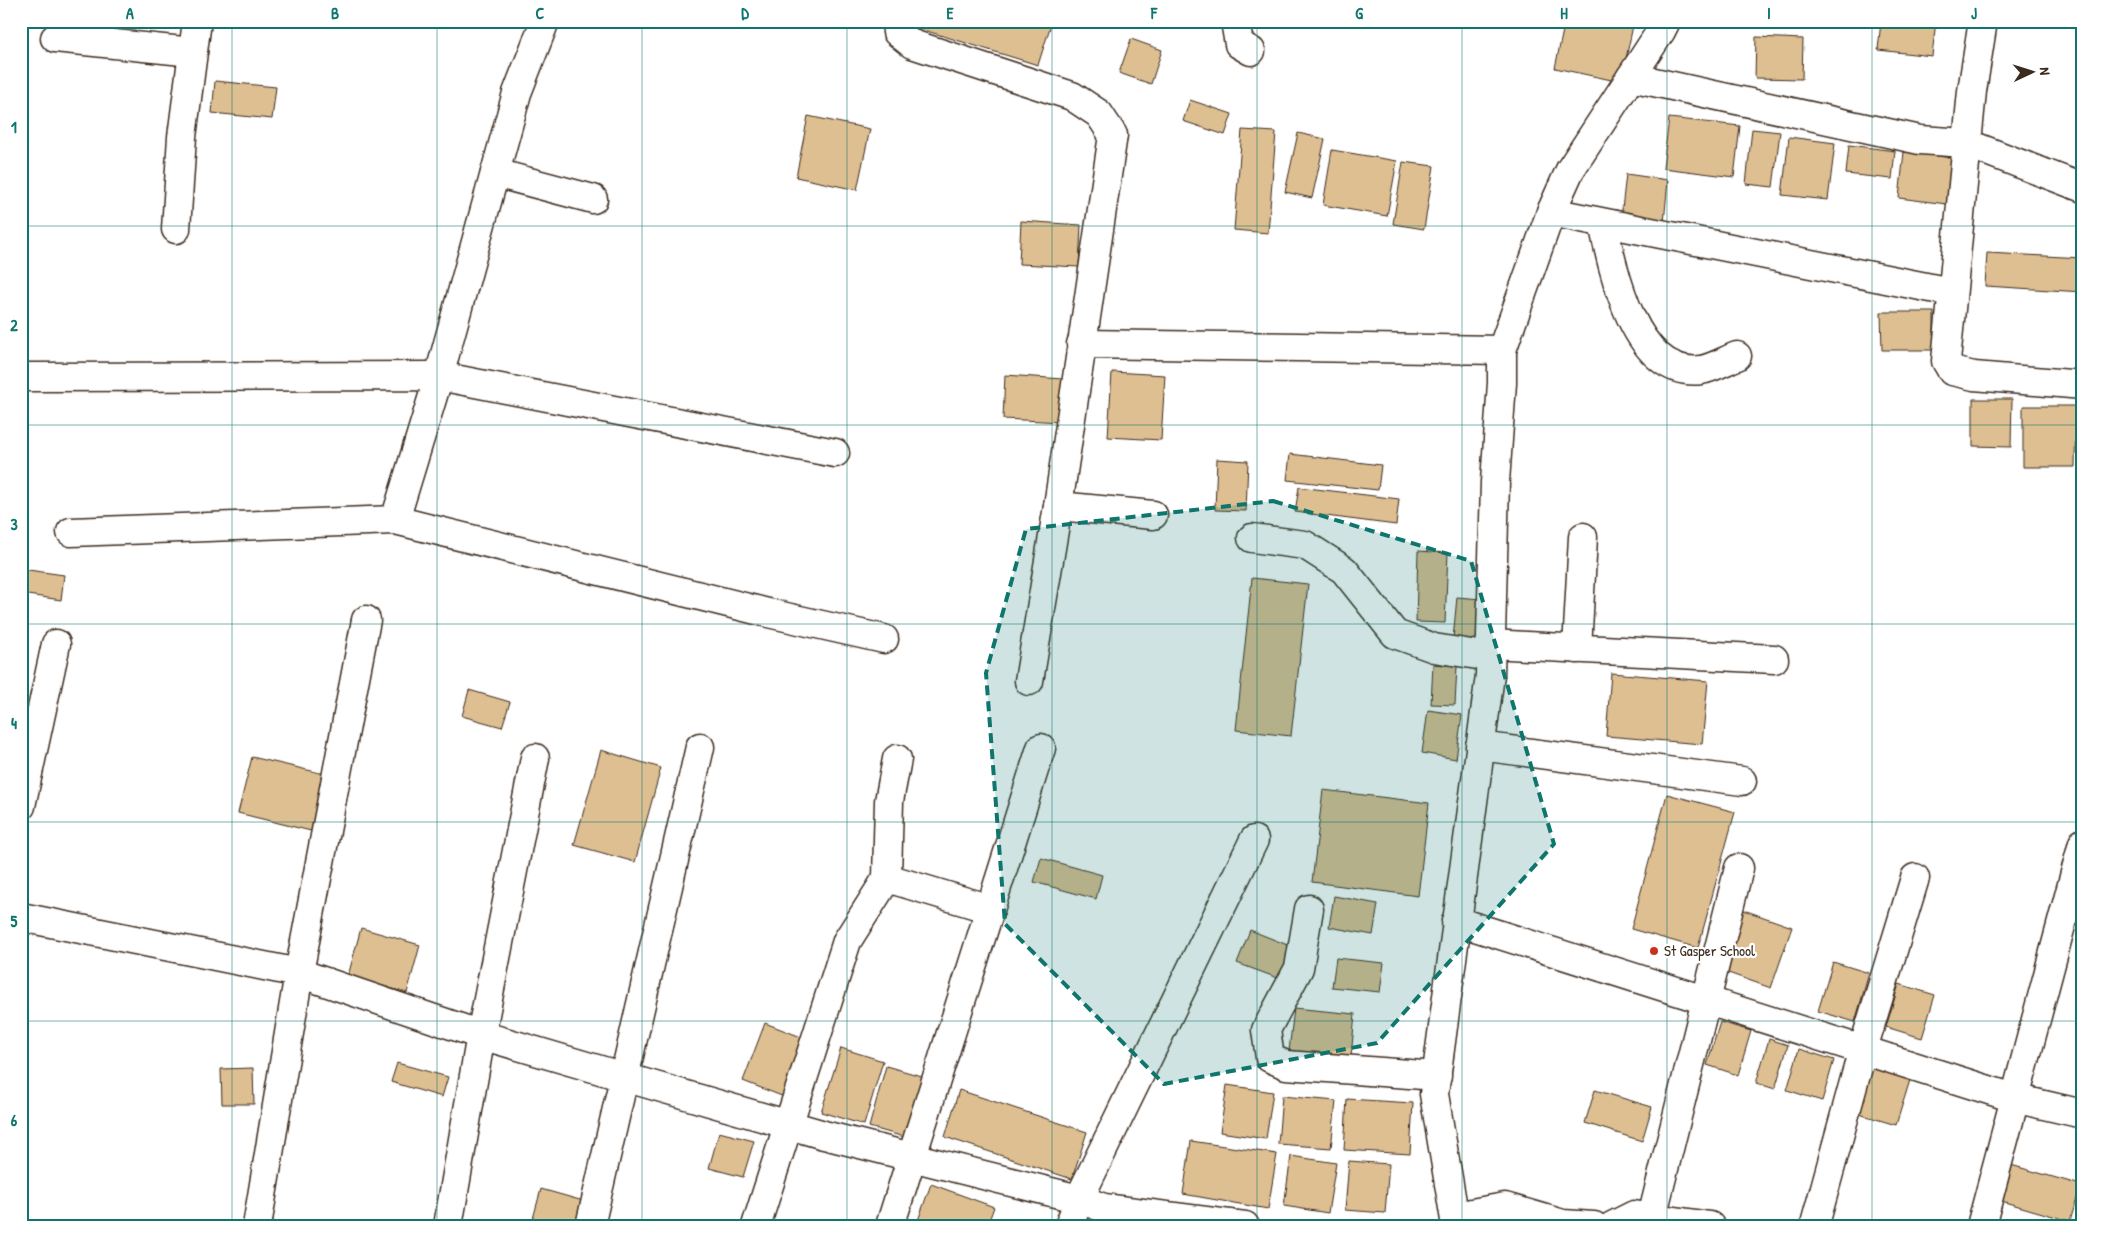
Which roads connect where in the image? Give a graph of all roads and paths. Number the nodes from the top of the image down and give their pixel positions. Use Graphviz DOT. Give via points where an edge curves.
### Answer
graph roads {
  1 [pos="196,21"];
  2 [pos="545,21"];
  3 [pos="896,21"];
  4 [pos="1235,21"];
  5 [pos="1666,21"];
  6 [pos="1983,21"];
  7 [pos="55,38"];
  8 [pos="1251,51"];
  9 [pos="193,52"];
  10 [pos="1631,77"];
  11 [pos="1966,143"];
  12 [pos="495,172"];
  13 [pos="2083,188"];
  14 [pos="593,199"];
  15 [pos="1551,212"];
  16 [pos="1603,223"];
  17 [pos="176,229"];
  18 [pos="1951,292"];
  19 [pos="1081,344"];
  20 [pos="1502,350"];
  21 [pos="1737,356"];
  22 [pos="439,376"];
  23 [pos="29,377"];
  24 [pos="2083,385"];
  25 [pos="835,453"];
  26 [pos="1058,506"];
  27 [pos="1153,515"];
  28 [pos="395,520"];
  29 [pos="70,532"];
  30 [pos="1252,538"];
  31 [pos="1583,538"];
  32 [pos="366,620"];
  33 [pos="884,639"];
  34 [pos="56,644"];
  35 [pos="1577,649"];
  36 [pos="1490,651"];
  37 [pos="1774,658"];
  38 [pos="1029,681"];
  39 [pos="29,734"];
  40 [pos="1480,746"];
  41 [pos="700,747"];
  42 [pos="1041,748"];
  43 [pos="535,758"];
  44 [pos="897,759"];
  45 [pos="1742,781"];
  46 [pos="21,806"];
  47 [pos="1254,840"];
  48 [pos="2083,843"];
  49 [pos="1739,868"];
  50 [pos="887,878"];
  51 [pos="1915,878"];
  52 [pos="1310,908"];
  53 [pos="990,909"];
  54 [pos="21,917"];
  55 [pos="1456,921"];
  56 [pos="299,973"];
  57 [pos="1705,999"];
  58 [pos="481,1035"];
  59 [pos="1863,1049"];
  60 [pos="1436,1076"];
  61 [pos="624,1077"];
  62 [pos="2014,1098"];
  63 [pos="2083,1114"];
  64 [pos="788,1124"];
  65 [pos="912,1158"];
  66 [pos="1079,1199"];
  67 [pos="1652,1216"];
  68 [pos="1168,1221"];
  69 [pos="1456,1221"];
  70 [pos="1815,1224"];
  71 [pos="256,1226"];
  72 [pos="448,1226"];
  73 [pos="590,1226"];
  74 [pos="756,1226"];
  75 [pos="890,1226"];
  76 [pos="1069,1226"];
  77 [pos="1245,1226"];
  78 [pos="1594,1226"];
  79 [pos="1612,1226"];
  80 [pos="1710,1226"];
  81 [pos="1981,1226"];
  1 -- 9 [label="street"];
  2 -- 12 [label="street" via="517,93"];
  3 -- 19 [label="street" via="897,32 912,44 1072,96 1099,114 1113,135"];
  4 -- 8 [label="street" via="1239,44"];
  5 -- 10 [label="street"];
  6 -- 11 [label="street"];
  7 -- 9 [label="street"];
  9 -- 17 [label="street" via="182,137"];
  10 -- 11 [label="street" via="1920,140"];
  10 -- 15 [label="street" via="1570,170"];
  11 -- 13 [label="street"];
  11 -- 18 [label="street"];
  12 -- 14 [label="street"];
  12 -- 22 [label="street"];
  15 -- 16 [label="street"];
  15 -- 20 [label="street"];
  16 -- 18 [label="street"];
  16 -- 21 [label="street" via="1628,311 1646,346 1670,366 1701,370"];
  18 -- 24 [label="street" via="1946,360 1952,371 1974,376"];
  19 -- 20 [label="street"];
  19 -- 26 [label="street"];
  20 -- 36 [label="street"];
  22 -- 23 [label="street"];
  22 -- 25 [label="street"];
  22 -- 28 [label="street"];
  26 -- 27 [label="street"];
  26 -- 38 [label="street"];
  28 -- 29 [label="street"];
  28 -- 33 [label="street"];
  30 -- 36 [label="street" via="1305,545 1344,570 1395,634 1434,648"];
  31 -- 35 [label="street"];
  32 -- 56 [label="street"];
  34 -- 39 [label="street"];
  35 -- 36 [label="street"];
  35 -- 37 [label="street"];
  36 -- 40 [label="street"];
  39 -- 46 [label="street"];
  40 -- 45 [label="street"];
  40 -- 55 [label="street"];
  41 -- 61 [label="street"];
  42 -- 53 [label="street"];
  43 -- 58 [label="street"];
  44 -- 50 [label="street" via="888,801"];
  47 -- 66 [label="street"];
  48 -- 62 [label="street"];
  49 -- 57 [label="street"];
  50 -- 53 [label="street"];
  50 -- 64 [label="street" via="847,941"];
  51 -- 59 [label="street"];
  52 -- 60 [label="street" via="1299,968 1266,1030 1270,1058 1286,1065"];
  53 -- 65 [label="street"];
  54 -- 56 [label="street"];
  55 -- 57 [label="street"];
  55 -- 60 [label="street"];
  56 -- 58 [label="street"];
  56 -- 71 [label="street"];
  57 -- 59 [label="street"];
  57 -- 67 [label="street"];
  58 -- 61 [label="street"];
  58 -- 72 [label="street"];
  59 -- 62 [label="street"];
  59 -- 70 [label="street"];
  60 -- 69 [label="street" via="1434,1094"];
  61 -- 64 [label="street"];
  61 -- 73 [label="street"];
  62 -- 63 [label="street"];
  62 -- 81 [label="street"];
  64 -- 65 [label="street"];
  64 -- 74 [label="street"];
  65 -- 66 [label="street"];
  65 -- 75 [label="street"];
  66 -- 68 [label="street" via="1104,1208"];
  66 -- 76 [label="street"];
  67 -- 79 [label="street" via="1634,1215"];
  67 -- 80 [label="street"];
  68 -- 77 [label="street"];
  69 -- 78 [label="street" via="1505,1207 1564,1224"];
}
